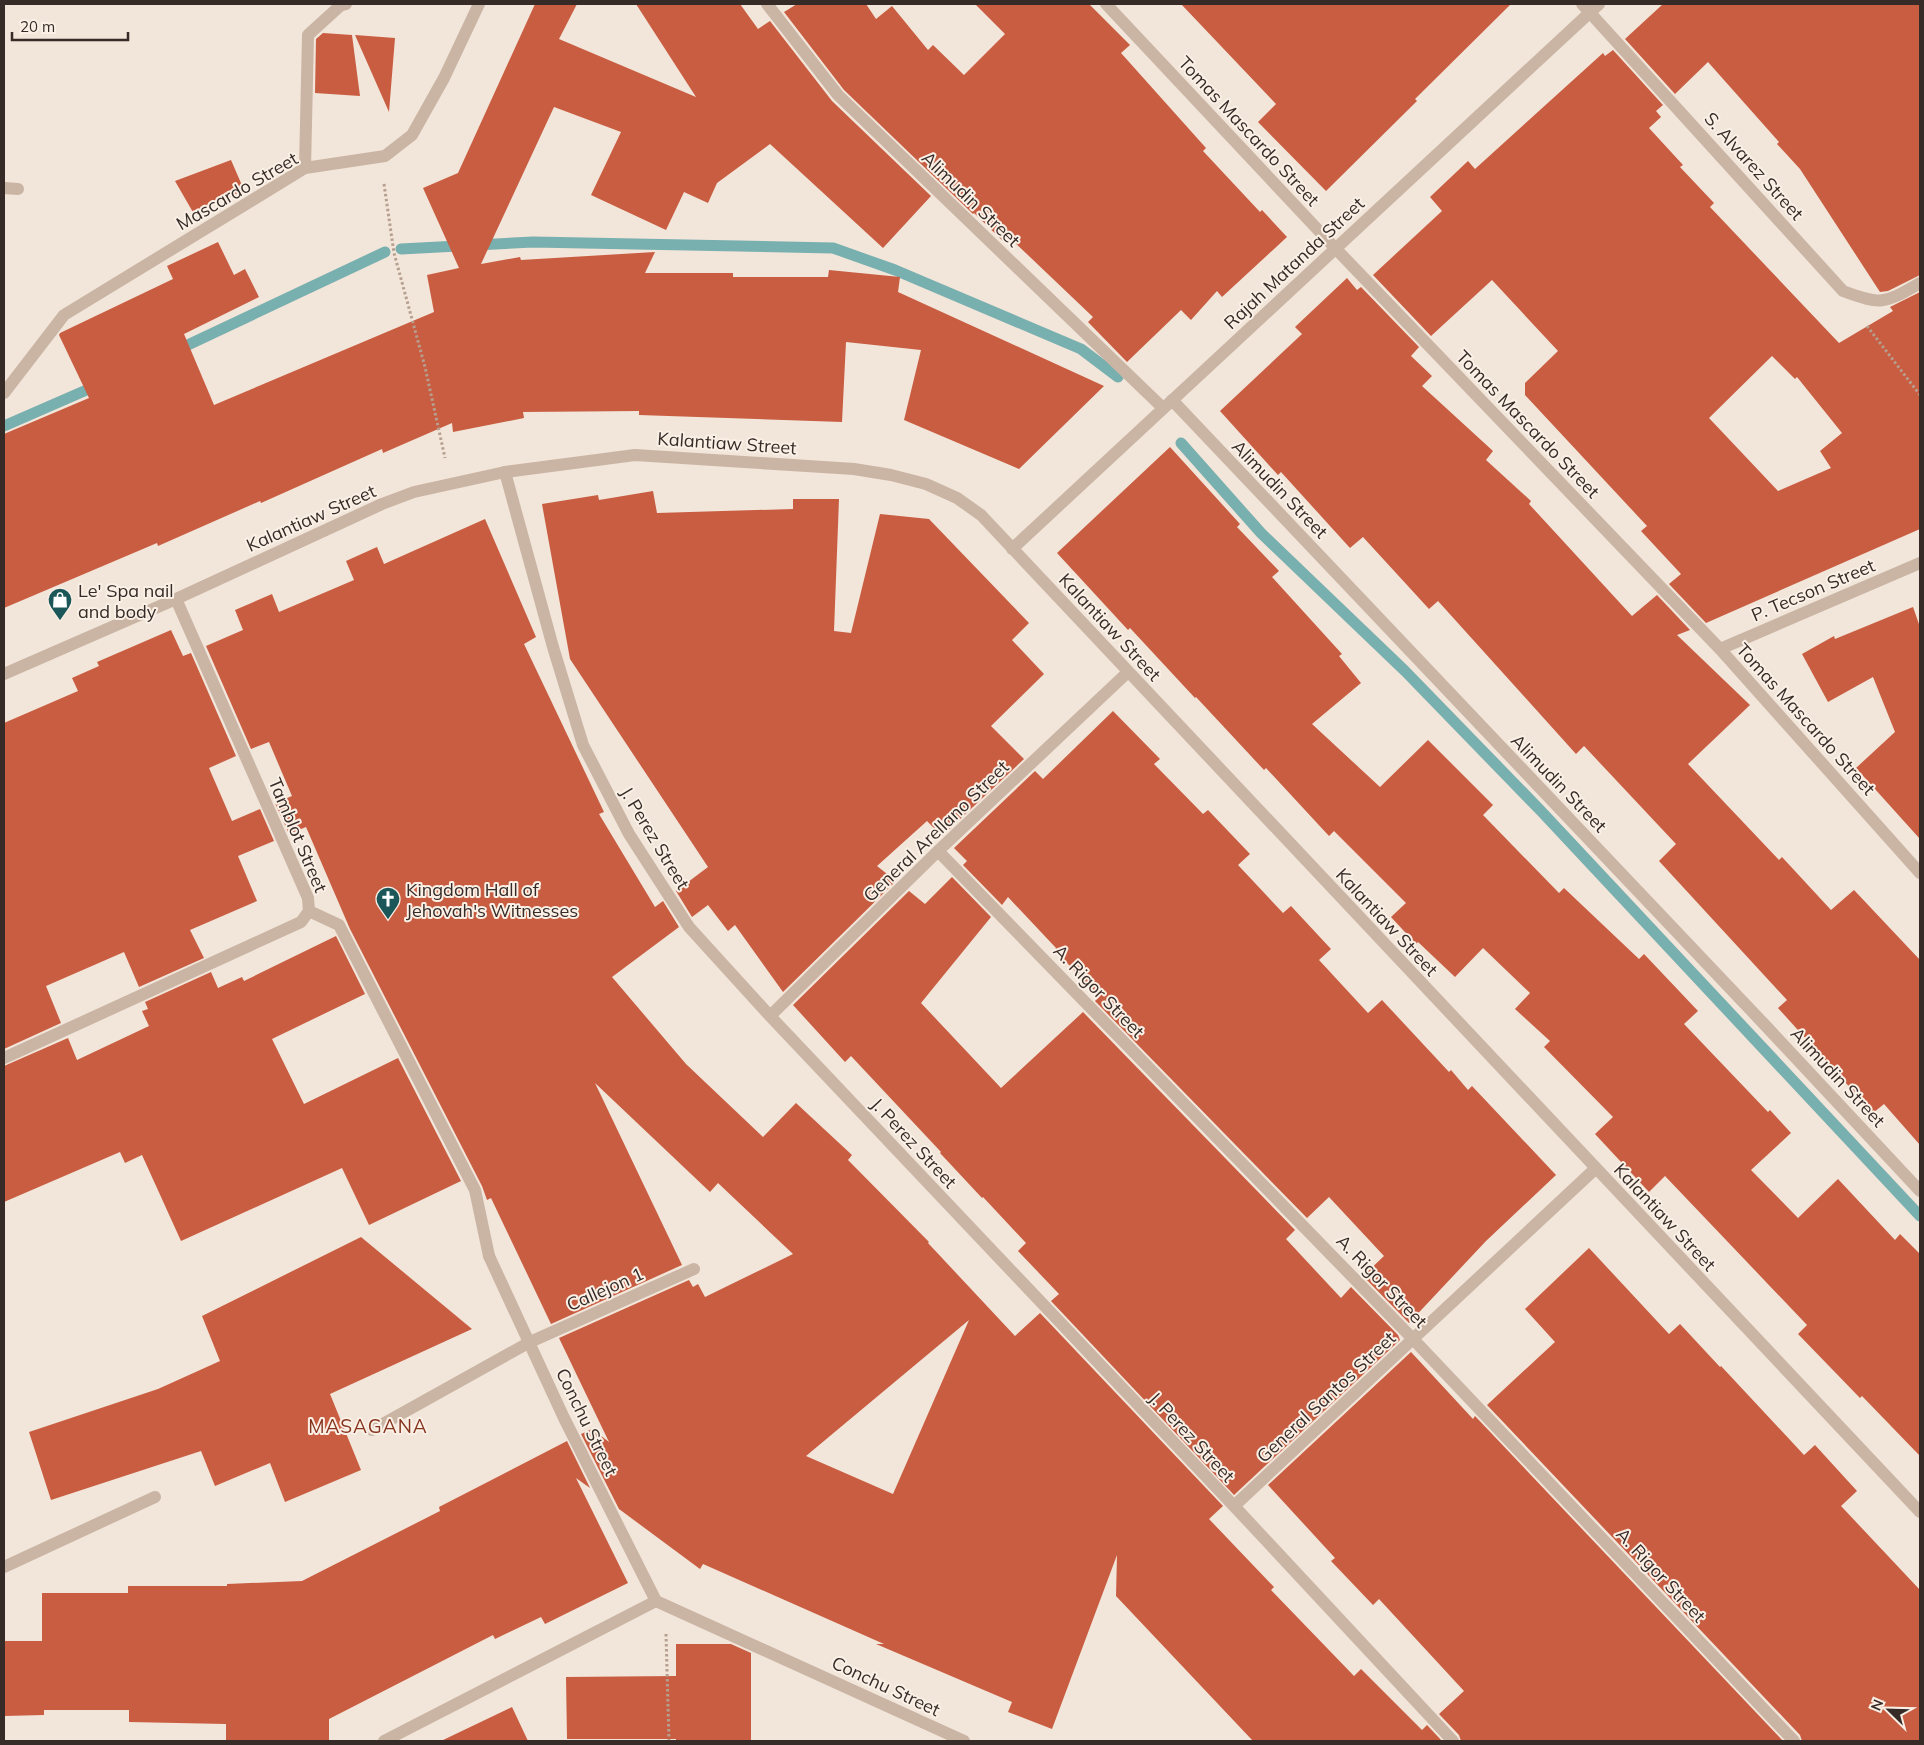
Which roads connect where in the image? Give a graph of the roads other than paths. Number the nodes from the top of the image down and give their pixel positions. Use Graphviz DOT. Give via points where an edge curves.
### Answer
graph roads {
  1 [pos="346,4"];
  2 [pos="479,4"];
  3 [pos="767,4"];
  4 [pos="1106,4"];
  5 [pos="1590,7"];
  6 [pos="305,168"];
  7 [pos="4,188"];
  8 [pos="18,189"];
  9 [pos="1336,248"];
  10 [pos="1920,283"];
  11 [pos="4,393"];
  12 [pos="1167,404"];
  13 [pos="505,472"];
  14 [pos="1012,549"];
  15 [pos="1920,563"];
  16 [pos="176,599"];
  17 [pos="1720,649"];
  18 [pos="1128,672"];
  19 [pos="4,674"];
  20 [pos="938,851"];
  21 [pos="1920,873"];
  22 [pos="309,911"];
  23 [pos="770,1016"];
  24 [pos="4,1058"];
  25 [pos="1595,1169"];
  26 [pos="1920,1191"];
  27 [pos="694,1269"];
  28 [pos="1414,1339"];
  29 [pos="530,1342"];
  30 [pos="372,1430"];
  31 [pos="155,1497"];
  32 [pos="1234,1506"];
  33 [pos="1920,1512"];
  34 [pos="4,1567"];
  35 [pos="661,1603"];
  36 [pos="384,1741"];
  37 [pos="964,1741"];
  38 [pos="1454,1741"];
  39 [pos="1794,1741"];
  1 -- 6 [label="street" via="308,35"];
  2 -- 6 [label="street, Mascardo Street" via="444,78 412,135 384,156"];
  3 -- 12 [label="street, Alimudin Street" via="838,95"];
  4 -- 9 [label="street, Tomas Mascardo Street"];
  5 -- 9 [label="street, Rajah Matanda Street"];
  5 -- 10 [label="street, S. Alvarez Street" via="1843,291 1869,301 1890,300"];
  6 -- 11 [label="street, Mascardo Street" via="64,315"];
  7 -- 8 [label="street"];
  9 -- 12 [label="street, Rajah Matanda Street"];
  9 -- 17 [label="street, Tomas Mascardo Street"];
  12 -- 14 [label="street, Rajah Matanda Street"];
  12 -- 26 [label="street, Alimudin Street" via="1764,1024"];
  13 -- 14 [label="street, Kalantiaw Street" via="635,454 854,469 926,484 957,498 981,515"];
  13 -- 16 [label="street, Kalantiaw Street" via="414,492 382,504"];
  13 -- 23 [label="street, J. Perez Street" via="583,745 629,834 689,927"];
  14 -- 18 [label="street, Kalantiaw Street"];
  15 -- 17 [label="street, P. Tecson Street"];
  16 -- 19 [label="street, Kalantiaw Street"];
  16 -- 22 [label="street, Tamblot Street" via="308,898"];
  17 -- 21 [label="street, Tomas Mascardo Street"];
  18 -- 20 [label="street, General Arellano Street"];
  18 -- 25 [label="street, Kalantiaw Street"];
  20 -- 23 [label="street, General Arellano Street"];
  20 -- 28 [label="street, A. Rigor Street"];
  22 -- 24 [label="street, Tamblot Street" via="301,922"];
  22 -- 29 [label="street, Conchu Street" via="339,925 475,1190 489,1256"];
  23 -- 32 [label="street, J. Perez Street"];
  25 -- 28 [label="street, General Santos Street"];
  25 -- 33 [label="street, Kalantiaw Street"];
  27 -- 29 [label="street, Callejon 1"];
  28 -- 32 [label="street, General Santos Street"];
  28 -- 39 [label="street, A. Rigor Street"];
  29 -- 30 [label="street, Callejon 1"];
  29 -- 35 [label="street, Conchu Street" via="564,1418"];
  31 -- 34 [label="street"];
  32 -- 38 [label="street, J. Perez Street"];
  35 -- 36 [label="street"];
  35 -- 37 [label="street, Conchu Street"];
}
